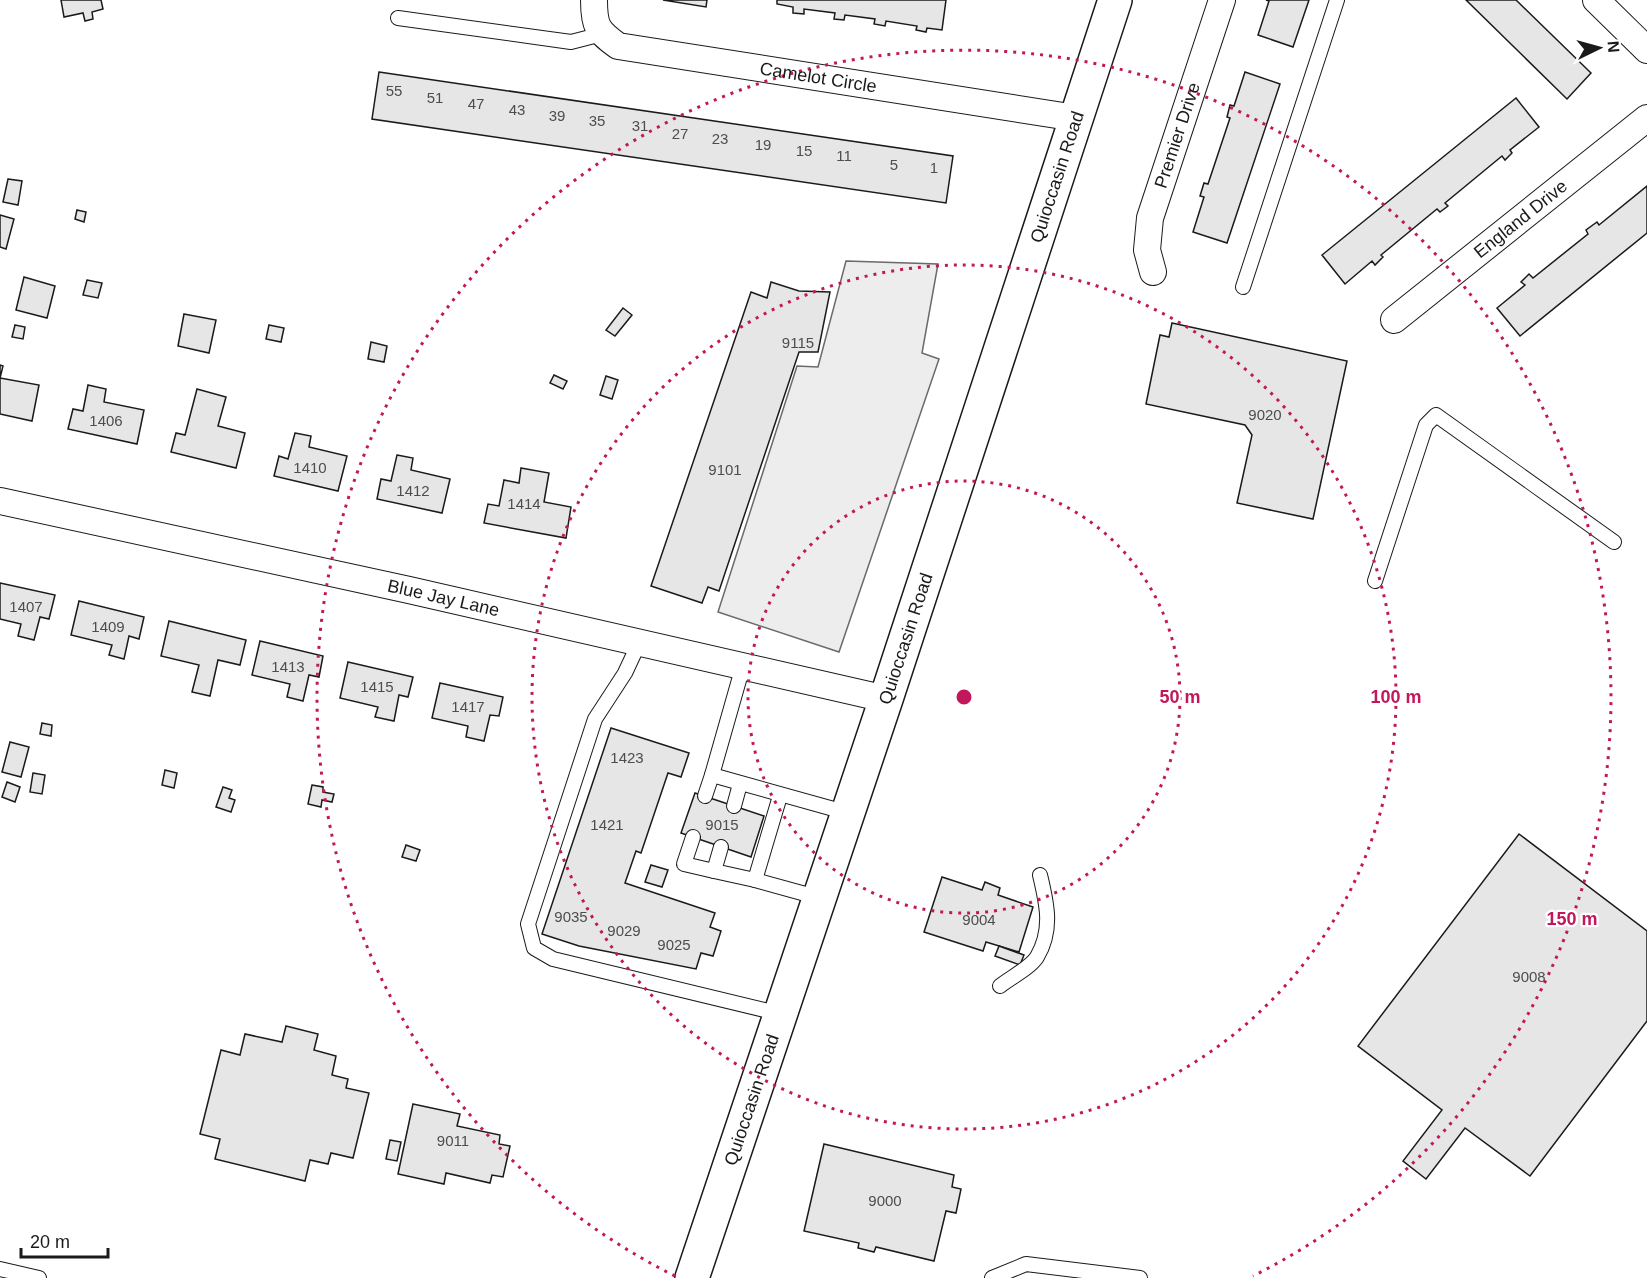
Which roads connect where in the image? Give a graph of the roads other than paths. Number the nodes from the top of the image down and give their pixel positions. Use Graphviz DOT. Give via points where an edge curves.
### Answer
graph roads {
  1 [pos="594,0"];
  2 [pos="1115,0"];
  3 [pos="1222,0"];
  4 [pos="1337,0"];
  5 [pos="1596,0"];
  6 [pos="398,18"];
  7 [pos="602,34"];
  8 [pos="1647,50"];
  9 [pos="1076,118"];
  10 [pos="1647,118"];
  11 [pos="1153,272"];
  12 [pos="1243,287"];
  13 [pos="1394,320"];
  14 [pos="0,501"];
  15 [pos="1614,542"];
  16 [pos="1375,581"];
  17 [pos="639,643"];
  18 [pos="743,666"];
  19 [pos="886,699"];
  20 [pos="712,776"];
  21 [pos="740,784"];
  22 [pos="705,796"];
  23 [pos="780,796"];
  24 [pos="734,806"];
  25 [pos="848,813"];
  26 [pos="693,837"];
  27 [pos="721,847"];
  28 [pos="714,871"];
  29 [pos="1040,875"];
  30 [pos="755,880"];
  31 [pos="820,898"];
  32 [pos="1000,986"];
  33 [pos="781,1014"];
  34 [pos="0,1269"];
  35 [pos="1024,1271"];
  36 [pos="39,1278"];
  37 [pos="692,1278"];
  38 [pos="992,1278"];
  39 [pos="1140,1278"];
  1 -- 7 [label="street" via="594,22"];
  2 -- 9 [label="main road, Quioccasin Road"];
  3 -- 11 [label="street, Premier Drive" via="1150,218 1147,250"];
  4 -- 12 [label="lane"];
  5 -- 8 [label="street"];
  6 -- 7 [label="lane" via="571,42"];
  7 -- 9 [label="street, Camelot Circle" via="618,46"];
  9 -- 19 [label="main road, Quioccasin Road"];
  10 -- 13 [label="street, England Drive"];
  14 -- 17 [label="street, Blue Jay Lane"];
  15 -- 16 [label="lane" via="1436,415 1426,424"];
  17 -- 18 [label="street, Blue Jay Lane"];
  17 -- 33 [label="lane" via="595,719 528,924 534,948 553,959"];
  18 -- 19 [label="street, Blue Jay Lane"];
  18 -- 20 [label="lane"];
  19 -- 25 [label="main road, Quioccasin Road"];
  20 -- 21 [label="lane"];
  20 -- 22 [label="lane"];
  21 -- 23 [label="lane"];
  21 -- 24 [label="lane"];
  23 -- 25 [label="lane"];
  23 -- 30 [label="lane"];
  25 -- 31 [label="main road, Quioccasin Road"];
  26 -- 28 [label="lane" via="684,864"];
  27 -- 28 [label="lane"];
  28 -- 30 [label="lane"];
  29 -- 32 [label="lane" via="1048,910 1047,929 1036,959"];
  30 -- 31 [label="lane"];
  31 -- 33 [label="main road, Quioccasin Road"];
  33 -- 37 [label="main road, Quioccasin Road"];
  34 -- 36 [label="lane"];
  35 -- 38 [label="lane"];
  35 -- 39 [label="lane"];
}
